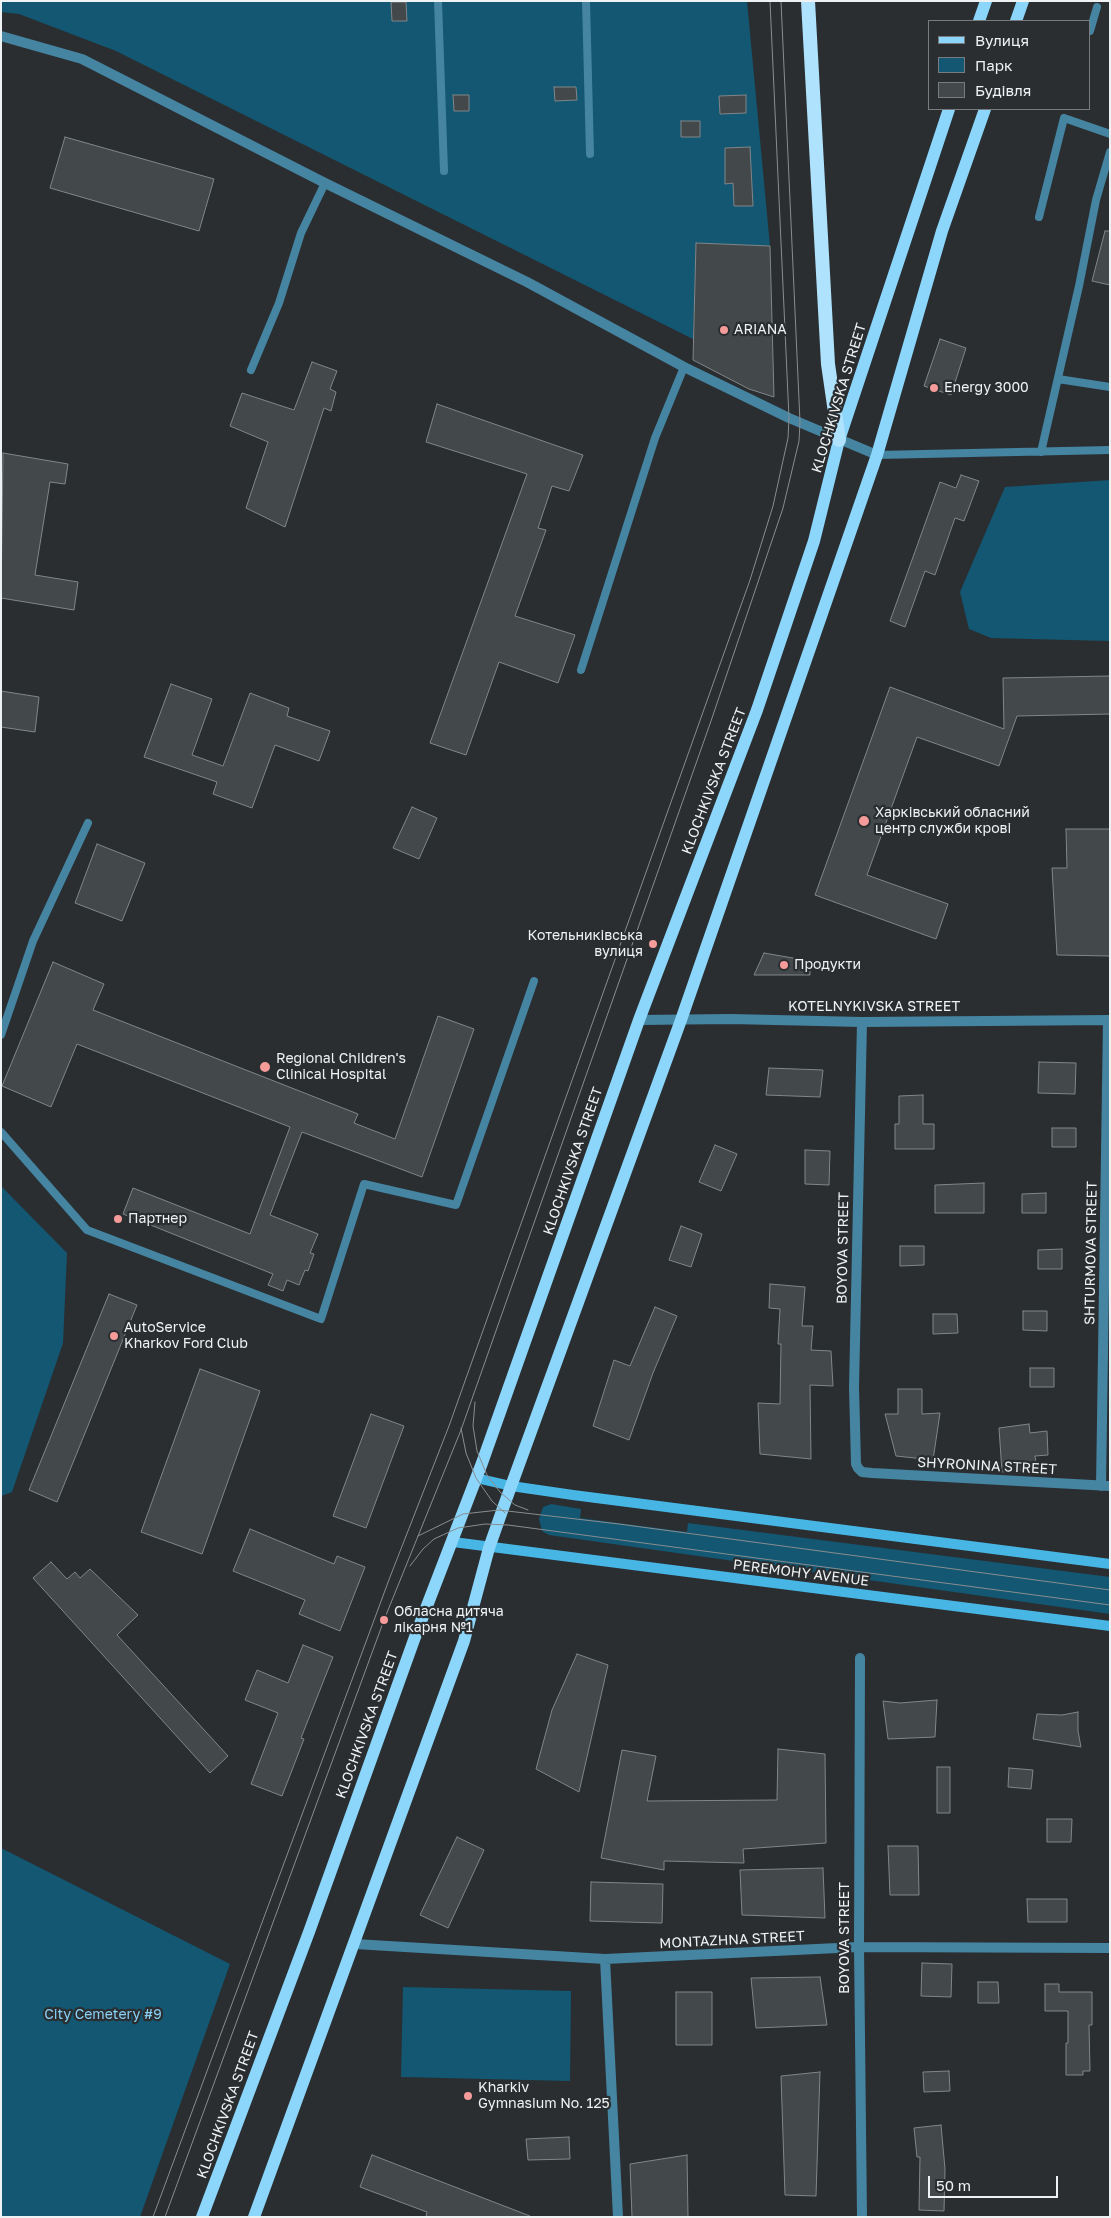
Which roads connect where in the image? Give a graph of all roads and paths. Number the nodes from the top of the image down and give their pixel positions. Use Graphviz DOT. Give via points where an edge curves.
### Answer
graph roads {
  1 [pos="438,1"];
  2 [pos="586,1"];
  3 [pos="808,1"];
  4 [pos="986,1"];
  5 [pos="1022,1"];
  6 [pos="1097,7"];
  7 [pos="979,20"];
  8 [pos="1016,20"];
  9 [pos="1091,28"];
  10 [pos="1,36"];
  11 [pos="949,110"];
  12 [pos="985,110"];
  13 [pos="1067,110"];
  14 [pos="1064,118"];
  15 [pos="1110,134"];
  16 [pos="1110,152"];
  17 [pos="590,154"];
  18 [pos="444,171"];
  19 [pos="325,183"];
  20 [pos="1039,217"];
  21 [pos="684,367"];
  22 [pos="251,370"];
  23 [pos="1058,379"];
  24 [pos="1110,386"];
  25 [pos="839,440"];
  26 [pos="1110,450"];
  27 [pos="1041,452"];
  28 [pos="877,455"];
  29 [pos="581,670"];
  30 [pos="88,823"];
  31 [pos="534,981"];
  32 [pos="639,1020"];
  33 [pos="681,1020"];
  34 [pos="1109,1020"];
  35 [pos="862,1022"];
  36 [pos="1,1034"];
  37 [pos="1,1132"];
  38 [pos="862,1472"];
  39 [pos="476,1478"];
  40 [pos="511,1486"];
  41 [pos="1105,1486"];
  42 [pos="453,1542"];
  43 [pos="489,1548"];
  44 [pos="1110,1564"];
  45 [pos="1110,1626"];
  46 [pos="860,1658"];
  47 [pos="355,1944"];
  48 [pos="859,1947"];
  49 [pos="1110,1948"];
  50 [pos="605,1960"];
  51 [pos="202,2217"];
  52 [pos="254,2217"];
  53 [pos="618,2217"];
  54 [pos="862,2217"];
  1 -- 18 [label="lane"];
  2 -- 17 [label="lane"];
  3 -- 25 [label="highway" via="828,364"];
  4 -- 7 [label="main road"];
  5 -- 8 [label="main road"];
  6 -- 9 [label="lane"];
  10 -- 19 [label="street" via="82,59"];
  11 -- 25 [label="main road, KLOCHKIVSKA STREET"];
  12 -- 28 [label="main road" via="942,231"];
  13 -- 14 [label="lane"];
  14 -- 15 [label="lane"];
  14 -- 20 [label="lane"];
  16 -- 23 [label="lane" via="1096,200"];
  19 -- 21 [label="street" via="527,282"];
  19 -- 22 [label="lane" via="301,233 280,303"];
  21 -- 25 [label="street"];
  21 -- 29 [label="lane" via="656,438"];
  23 -- 24 [label="lane"];
  23 -- 27 [label="lane"];
  25 -- 28 [label="street"];
  25 -- 32 [label="main road, KLOCHKIVSKA STREET" via="814,541 757,710"];
  26 -- 27 [label="lane"];
  27 -- 28 [label="lane"];
  28 -- 33 [label="main road"];
  30 -- 36 [label="lane" via="33,941"];
  31 -- 37 [label="lane" via="456,1205 364,1184 321,1319 88,1230"];
  32 -- 33 [label="street, KOTELNYKIVSKA STREET"];
  32 -- 39 [label="main road, KLOCHKIVSKA STREET"];
  33 -- 35 [label="street, KOTELNYKIVSKA STREET"];
  33 -- 40 [label="main road"];
  34 -- 35 [label="street, KOTELNYKIVSKA STREET"];
  34 -- 41 [label="street, SHTURMOVA STREET"];
  35 -- 38 [label="street, BOYOVA STREET" via="854,1387 856,1464"];
  38 -- 41 [label="street, SHYRONINA STREET"];
  39 -- 40 [label="main road"];
  39 -- 42 [label="main road, KLOCHKIVSKA STREET"];
  40 -- 43 [label="main road"];
  40 -- 44 [label="main road"];
  42 -- 43 [label="main road, PEREMOHY AVENUE"];
  42 -- 51 [label="main road, KLOCHKIVSKA STREET" via="415,1637"];
  43 -- 45 [label="main road, PEREMOHY AVENUE"];
  43 -- 47 [label="main road" via="464,1641"];
  46 -- 48 [label="street, BOYOVA STREET"];
  47 -- 50 [label="street, MONTAZHNA STREET"];
  47 -- 52 [label="main road"];
  48 -- 49 [label="street, MONTAZHNA STREET"];
  48 -- 50 [label="street, MONTAZHNA STREET"];
  48 -- 54 [label="street, BOYOVA STREET"];
  50 -- 53 [label="street"];
}
